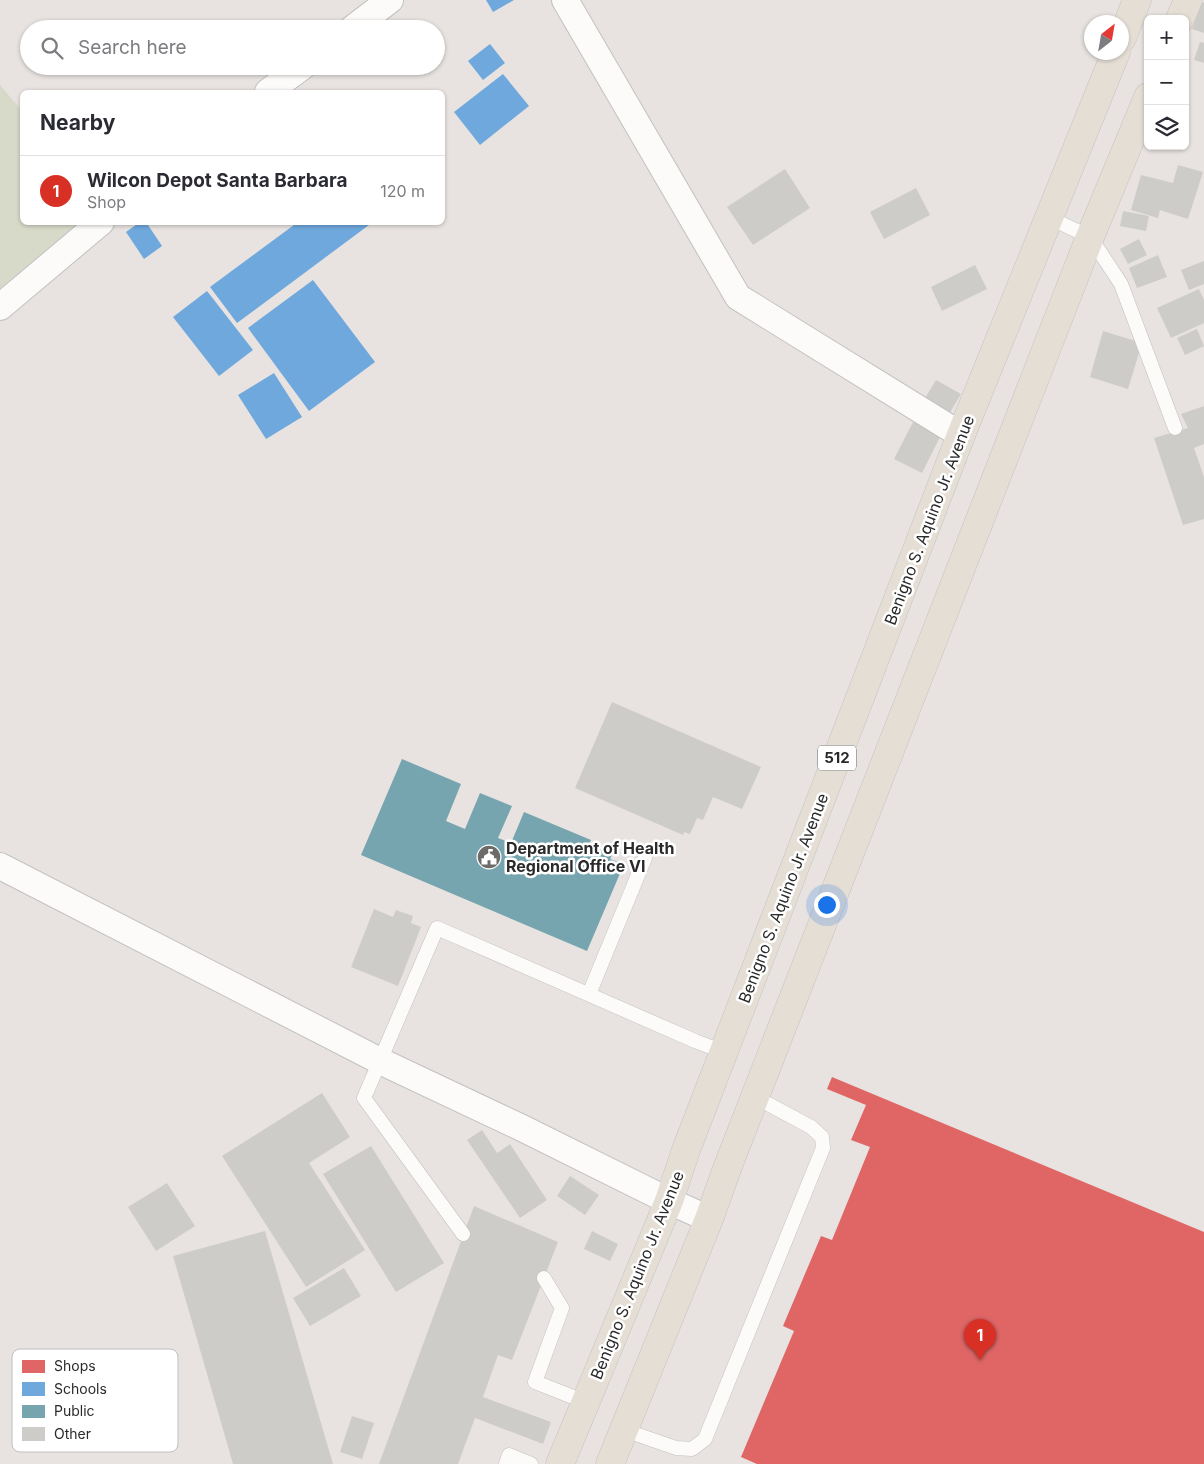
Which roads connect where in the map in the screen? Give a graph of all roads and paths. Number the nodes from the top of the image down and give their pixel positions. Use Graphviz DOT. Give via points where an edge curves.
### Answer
graph roads {
  1 [pos="390,0"];
  2 [pos="565,0"];
  3 [pos="1137,0"];
  4 [pos="1188,0"];
  5 [pos="1182,15"];
  6 [pos="364,20"];
  7 [pos="1129,20"];
  8 [pos="1113,60"];
  9 [pos="291,75"];
  10 [pos="271,90"];
  11 [pos="1145,105"];
  12 [pos="1050,218"];
  13 [pos="97,225"];
  14 [pos="1090,237"];
  15 [pos="0,307"];
  16 [pos="1175,428"];
  17 [pos="961,435"];
  18 [pos="646,858"];
  19 [pos="0,866"];
  20 [pos="588,994"];
  21 [pos="724,1052"];
  22 [pos="380,1061"];
  23 [pos="755,1097"];
  24 [pos="669,1202"];
  25 [pos="709,1219"];
  26 [pos="463,1234"];
  27 [pos="544,1278"];
  28 [pos="586,1402"];
  29 [pos="624,1430"];
  30 [pos="506,1464"];
  31 [pos="531,1464"];
  32 [pos="560,1464"];
  33 [pos="610,1464"];
  1 -- 6 [label="street"];
  2 -- 17 [label="street" via="738,297"];
  3 -- 7 [label="main road"];
  4 -- 5 [label="main road"];
  8 -- 12 [label="main road, Benigno S. Aquino Jr. Avenue / 512"];
  9 -- 10 [label="street"];
  11 -- 14 [label="main road"];
  12 -- 14 [label="lane"];
  12 -- 17 [label="main road, Benigno S. Aquino Jr. Avenue / 512"];
  13 -- 15 [label="street"];
  14 -- 16 [label="lane" via="1121,284"];
  14 -- 23 [label="main road"];
  17 -- 21 [label="main road, Benigno S. Aquino Jr. Avenue / 512"];
  18 -- 20 [label="lane"];
  19 -- 22 [label="street"];
  20 -- 21 [label="lane"];
  20 -- 22 [label="lane" via="437,928"];
  21 -- 24 [label="main road, Benigno S. Aquino Jr. Avenue / 512"];
  22 -- 24 [label="street"];
  22 -- 26 [label="lane" via="364,1098"];
  23 -- 25 [label="main road"];
  23 -- 29 [label="lane" via="811,1127 822,1137 823,1148 704,1439 692,1449 676,1448"];
  24 -- 25 [label="street"];
  24 -- 28 [label="main road, Benigno S. Aquino Jr. Avenue / 512"];
  25 -- 29 [label="main road"];
  27 -- 28 [label="lane" via="562,1308 535,1382"];
  28 -- 32 [label="main road, Benigno S. Aquino Jr. Avenue / 512"];
  29 -- 33 [label="main road"];
  30 -- 31 [label="lane" via="509,1455"];
}
